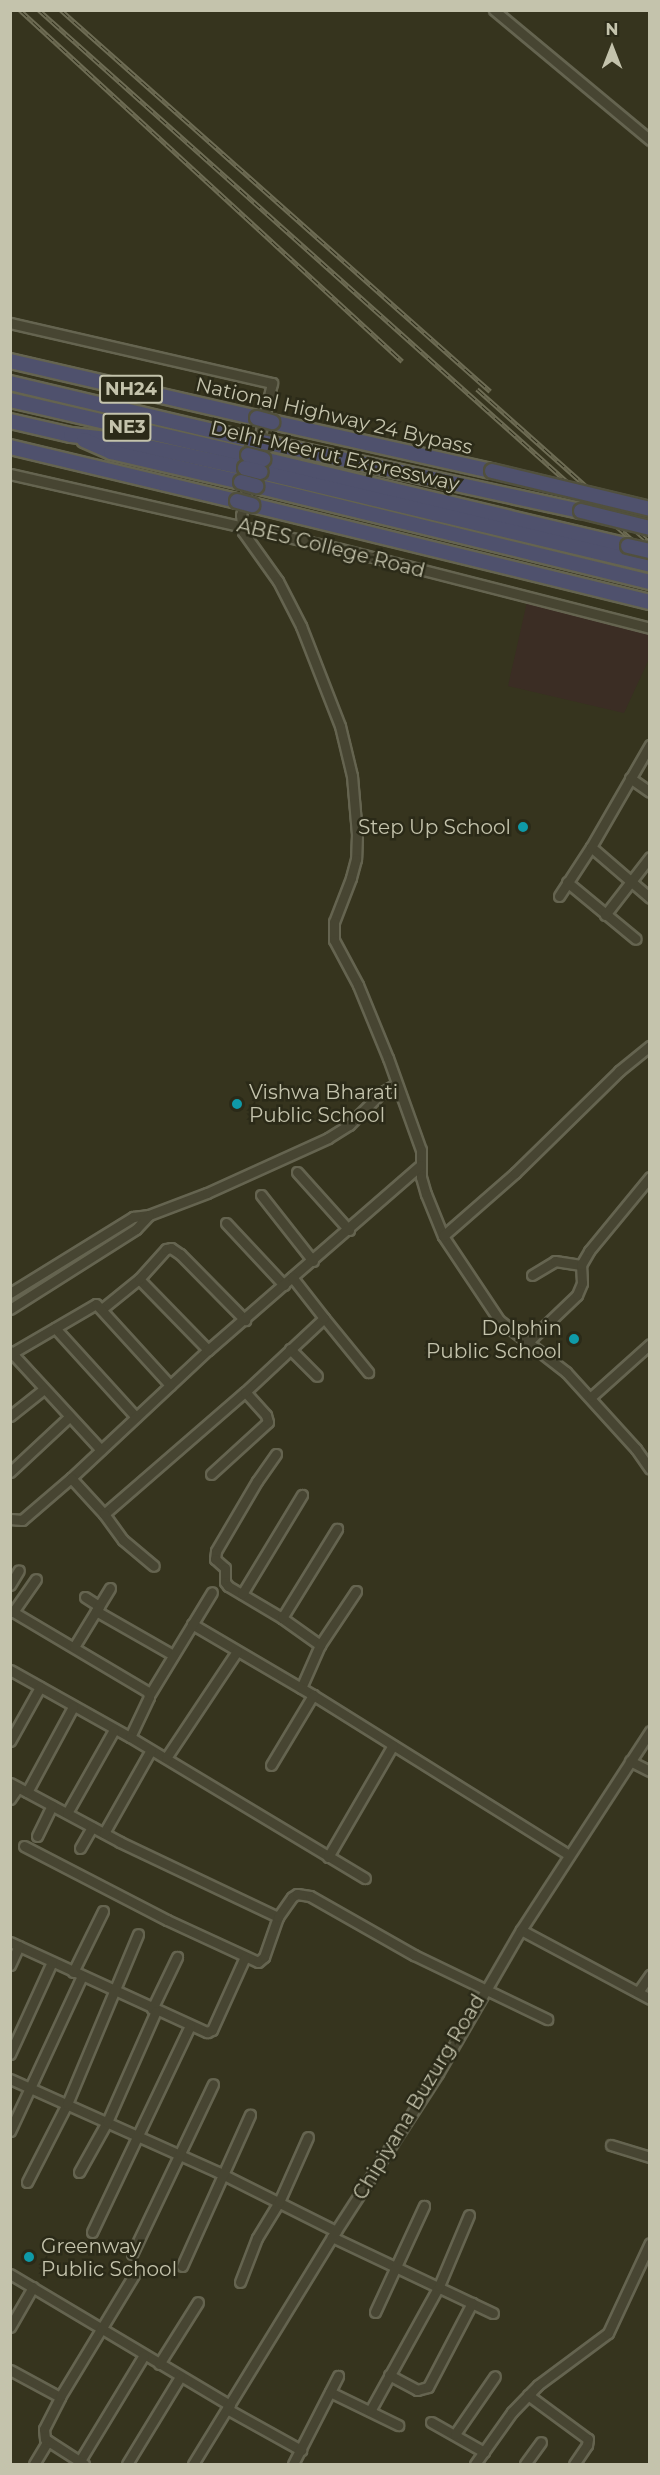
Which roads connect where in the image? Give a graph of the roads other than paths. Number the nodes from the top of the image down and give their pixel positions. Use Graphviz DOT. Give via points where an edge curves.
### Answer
graph roads {
  1 [pos="494,10"];
  2 [pos="650,140"];
  3 [pos="10,323"];
  4 [pos="10,361"];
  5 [pos="10,383"];
  6 [pos="10,400"];
  7 [pos="10,421"];
  8 [pos="71,435"];
  9 [pos="10,447"];
  10 [pos="246,462"];
  11 [pos="10,474"];
  12 [pos="650,509"];
  13 [pos="241,525"];
  14 [pos="650,528"];
  15 [pos="650,551"];
  16 [pos="629,553"];
  17 [pos="650,565"];
  18 [pos="650,582"];
  19 [pos="650,602"];
  20 [pos="650,628"];
  21 [pos="650,745"];
  22 [pos="630,778"];
  23 [pos="650,792"];
  24 [pos="591,847"];
  25 [pos="650,857"];
  26 [pos="567,882"];
  27 [pos="631,882"];
  28 [pos="559,896"];
  29 [pos="650,898"];
  30 [pos="605,915"];
  31 [pos="636,939"];
  32 [pos="650,1046"];
  33 [pos="396,1084"];
  34 [pos="421,1165"];
  35 [pos="297,1172"];
  36 [pos="650,1177"];
  37 [pos="261,1195"];
  38 [pos="149,1215"];
  39 [pos="226,1223"];
  40 [pos="349,1230"];
  41 [pos="443,1236"];
  42 [pos="313,1261"];
  43 [pos="581,1265"];
  44 [pos="532,1275"];
  45 [pos="292,1277"];
  46 [pos="139,1279"];
  47 [pos="284,1285"];
  48 [pos="10,1293"];
  49 [pos="103,1308"];
  50 [pos="10,1309"];
  51 [pos="324,1318"];
  52 [pos="245,1320"];
  53 [pos="55,1328"];
  54 [pos="528,1342"];
  55 [pos="649,1345"];
  56 [pos="290,1349"];
  57 [pos="208,1350"];
  58 [pos="11,1352"];
  59 [pos="368,1372"];
  60 [pos="317,1376"];
  61 [pos="170,1385"];
  62 [pos="44,1389"];
  63 [pos="245,1392"];
  64 [pos="591,1397"];
  65 [pos="11,1415"];
  66 [pos="69,1417"];
  67 [pos="136,1417"];
  68 [pos="100,1450"];
  69 [pos="276,1454"];
  70 [pos="650,1469"];
  71 [pos="10,1472"];
  72 [pos="210,1474"];
  73 [pos="70,1479"];
  74 [pos="302,1495"];
  75 [pos="104,1514"];
  76 [pos="10,1519"];
  77 [pos="337,1529"];
  78 [pos="154,1566"];
  79 [pos="19,1570"];
  80 [pos="36,1579"];
  81 [pos="10,1585"];
  82 [pos="110,1588"];
  83 [pos="356,1591"];
  84 [pos="212,1592"];
  85 [pos="242,1594"];
  86 [pos="84,1597"];
  87 [pos="97,1608"];
  88 [pos="12,1611"];
  89 [pos="282,1618"];
  90 [pos="192,1624"];
  91 [pos="320,1646"];
  92 [pos="74,1647"];
  93 [pos="237,1651"];
  94 [pos="173,1655"];
  95 [pos="10,1670"];
  96 [pos="40,1687"];
  97 [pos="301,1688"];
  98 [pos="150,1694"];
  99 [pos="313,1695"];
  100 [pos="73,1707"];
  101 [pos="114,1730"];
  102 [pos="650,1731"];
  103 [pos="130,1737"];
  104 [pos="10,1741"];
  105 [pos="393,1745"];
  106 [pos="151,1750"];
  107 [pos="166,1758"];
  108 [pos="630,1761"];
  109 [pos="271,1765"];
  110 [pos="650,1771"];
  111 [pos="14,1785"];
  112 [pos="27,1792"];
  113 [pos="10,1799"];
  114 [pos="52,1805"];
  115 [pos="67,1813"];
  116 [pos="92,1827"];
  117 [pos="104,1833"];
  118 [pos="37,1836"];
  119 [pos="24,1846"];
  120 [pos="80,1848"];
  121 [pos="569,1855"];
  122 [pos="328,1857"];
  123 [pos="365,1878"];
  124 [pos="103,1911"];
  125 [pos="278,1917"];
  126 [pos="521,1930"];
  127 [pos="138,1934"];
  128 [pos="15,1944"];
  129 [pos="177,1957"];
  130 [pos="245,1957"];
  131 [pos="52,1962"];
  132 [pos="10,1965"];
  133 [pos="77,1974"];
  134 [pos="650,1975"];
  135 [pos="112,1990"];
  136 [pos="484,1991"];
  137 [pos="638,1992"];
  138 [pos="650,1999"];
  139 [pos="154,2010"];
  140 [pos="547,2019"];
  141 [pos="190,2026"];
  142 [pos="10,2054"];
  143 [pos="10,2079"];
  144 [pos="213,2084"];
  145 [pos="31,2088"];
  146 [pos="66,2104"];
  147 [pos="250,2115"];
  148 [pos="107,2122"];
  149 [pos="10,2131"];
  150 [pos="308,2137"];
  151 [pos="139,2138"];
  152 [pos="611,2145"];
  153 [pos="178,2154"];
  154 [pos="650,2157"];
  155 [pos="79,2172"];
  156 [pos="223,2175"];
  157 [pos="27,2182"];
  158 [pos="279,2202"];
  159 [pos="424,2206"];
  160 [pos="469,2215"];
  161 [pos="92,2232"];
  162 [pos="334,2234"];
  163 [pos="650,2243"];
  164 [pos="132,2254"];
  165 [pos="182,2266"];
  166 [pos="398,2266"];
  167 [pos="137,2270"];
  168 [pos="10,2274"];
  169 [pos="240,2282"];
  170 [pos="439,2286"];
  171 [pos="33,2287"];
  172 [pos="198,2302"];
  173 [pos="472,2303"];
  174 [pos="375,2312"];
  175 [pos="493,2313"];
  176 [pos="10,2327"];
  177 [pos="101,2329"];
  178 [pos="144,2355"];
  179 [pos="159,2364"];
  180 [pos="10,2370"];
  181 [pos="389,2375"];
  182 [pos="338,2376"];
  183 [pos="495,2376"];
  184 [pos="180,2377"];
  185 [pos="330,2392"];
  186 [pos="528,2396"];
  187 [pos="60,2397"];
  188 [pos="229,2407"];
  189 [pos="370,2411"];
  190 [pos="431,2422"];
  191 [pos="398,2425"];
  192 [pos="455,2434"];
  193 [pos="48,2441"];
  194 [pos="542,2442"];
  195 [pos="301,2450"];
  196 [pos="484,2452"];
  197 [pos="34,2464"];
  198 [pos="80,2464"];
  199 [pos="127,2464"];
  200 [pos="193,2464"];
  201 [pos="292,2464"];
  202 [pos="476,2464"];
  203 [pos="525,2464"];
  204 [pos="574,2464"];
  1 -- 2 [label="street"];
  3 -- 13 [label="street" via="272,383"];
  4 -- 12 [label="highway, National Highway 24 Bypass / NH24, bridge"];
  5 -- 14 [label="highway, bridge"];
  6 -- 10 [label="highway, Delhi-Meerut Expressway / NE3"];
  7 -- 8 [label="highway, Delhi-Meerut Expressway / NE3"];
  8 -- 10 [label="highway, Delhi-Meerut Expressway / NE3"];
  8 -- 18 [label="highway, bridge" via="111,452"];
  9 -- 19 [label="highway, bridge"];
  10 -- 16 [label="highway, Delhi-Meerut Expressway / NE3, bridge"];
  11 -- 13 [label="street, ABES College Road"];
  13 -- 20 [label="street, ABES College Road"];
  13 -- 33 [label="street" via="278,581 301,626 340,726 352,776 357,834 356,858 334,922 334,940 380,1036"];
  15 -- 16 [label="highway, Delhi-Meerut Expressway / NE3, bridge"];
  16 -- 17 [label="highway, Delhi-Meerut Expressway / NE3"];
  21 -- 22 [label="street"];
  22 -- 23 [label="street"];
  22 -- 24 [label="street"];
  24 -- 26 [label="street"];
  24 -- 27 [label="street"];
  25 -- 27 [label="street"];
  26 -- 28 [label="street"];
  26 -- 30 [label="street"];
  27 -- 29 [label="street"];
  27 -- 30 [label="street"];
  30 -- 31 [label="street"];
  32 -- 41 [label="street"];
  33 -- 34 [label="street" via="421,1150"];
  33 -- 38 [label="street" via="328,1138"];
  34 -- 40 [label="street"];
  34 -- 41 [label="street" via="422,1183"];
  35 -- 40 [label="street"];
  36 -- 43 [label="street"];
  37 -- 42 [label="street"];
  38 -- 48 [label="street" via="133,1218"];
  38 -- 50 [label="street" via="136,1229"];
  39 -- 47 [label="street"];
  40 -- 42 [label="street"];
  41 -- 54 [label="street" via="499,1320"];
  42 -- 45 [label="street"];
  43 -- 44 [label="street" via="555,1261"];
  43 -- 54 [label="street" via="582,1282 577,1295"];
  45 -- 47 [label="street"];
  45 -- 51 [label="street"];
  46 -- 49 [label="street"];
  46 -- 52 [label="street" via="166,1249 175,1249"];
  46 -- 57 [label="street"];
  47 -- 52 [label="street"];
  49 -- 53 [label="street" via="90,1305"];
  49 -- 61 [label="street"];
  51 -- 56 [label="street"];
  51 -- 59 [label="street"];
  52 -- 57 [label="street"];
  53 -- 58 [label="street"];
  53 -- 67 [label="street"];
  54 -- 64 [label="street"];
  55 -- 64 [label="street"];
  56 -- 60 [label="street"];
  56 -- 63 [label="street"];
  57 -- 61 [label="street"];
  58 -- 62 [label="street"];
  61 -- 67 [label="street"];
  62 -- 65 [label="street"];
  62 -- 66 [label="street"];
  63 -- 72 [label="street" via="268,1422"];
  63 -- 75 [label="street"];
  64 -- 70 [label="street"];
  66 -- 68 [label="street"];
  66 -- 71 [label="street"];
  67 -- 68 [label="street"];
  68 -- 73 [label="street"];
  69 -- 85 [label="street" via="214,1555 225,1570 226,1585"];
  73 -- 75 [label="street"];
  73 -- 76 [label="street" via="22,1520"];
  74 -- 85 [label="street"];
  75 -- 78 [label="street" via="123,1540"];
  77 -- 89 [label="street"];
  79 -- 81 [label="street"];
  80 -- 88 [label="street"];
  82 -- 87 [label="street"];
  83 -- 91 [label="street"];
  84 -- 90 [label="street"];
  85 -- 89 [label="street"];
  86 -- 87 [label="street"];
  87 -- 92 [label="street"];
  87 -- 94 [label="street"];
  88 -- 92 [label="street"];
  89 -- 91 [label="street"];
  90 -- 93 [label="street"];
  90 -- 94 [label="street"];
  91 -- 97 [label="street"];
  92 -- 98 [label="street"];
  93 -- 97 [label="street"];
  93 -- 107 [label="street"];
  94 -- 98 [label="street"];
  95 -- 96 [label="street"];
  96 -- 100 [label="street"];
  96 -- 104 [label="street"];
  97 -- 99 [label="street"];
  98 -- 103 [label="street"];
  99 -- 105 [label="street"];
  99 -- 109 [label="street"];
  100 -- 101 [label="street"];
  100 -- 112 [label="street"];
  101 -- 103 [label="street"];
  101 -- 115 [label="street"];
  102 -- 108 [label="street, Chipiyana Buzurg Road"];
  103 -- 106 [label="street"];
  105 -- 121 [label="street"];
  105 -- 122 [label="street"];
  106 -- 107 [label="street"];
  106 -- 117 [label="street"];
  107 -- 122 [label="street"];
  108 -- 110 [label="street"];
  108 -- 121 [label="street, Chipiyana Buzurg Road"];
  111 -- 112 [label="street"];
  111 -- 113 [label="street"];
  112 -- 114 [label="street"];
  114 -- 115 [label="street"];
  114 -- 118 [label="street"];
  115 -- 116 [label="street"];
  116 -- 117 [label="street"];
  116 -- 120 [label="street"];
  117 -- 125 [label="street"];
  119 -- 130 [label="street"];
  121 -- 126 [label="street, Chipiyana Buzurg Road"];
  122 -- 123 [label="street"];
  124 -- 133 [label="street"];
  125 -- 130 [label="street" via="261,1961"];
  125 -- 136 [label="street" via="297,1894 310,1896"];
  126 -- 136 [label="street, Chipiyana Buzurg Road"];
  126 -- 137 [label="street"];
  127 -- 135 [label="street"];
  128 -- 131 [label="street"];
  128 -- 132 [label="street"];
  129 -- 139 [label="street"];
  130 -- 141 [label="street" via="211,2031"];
  131 -- 133 [label="street"];
  131 -- 142 [label="street"];
  133 -- 135 [label="street"];
  133 -- 145 [label="street"];
  134 -- 137 [label="street"];
  135 -- 139 [label="street"];
  135 -- 146 [label="street"];
  136 -- 140 [label="street"];
  136 -- 162 [label="street, Chipiyana Buzurg Road" via="438,2073"];
  137 -- 138 [label="street"];
  139 -- 141 [label="street"];
  139 -- 148 [label="street"];
  141 -- 151 [label="street"];
  143 -- 145 [label="street"];
  144 -- 153 [label="street"];
  145 -- 146 [label="street"];
  145 -- 149 [label="street"];
  146 -- 148 [label="street"];
  146 -- 157 [label="street"];
  147 -- 156 [label="street"];
  148 -- 151 [label="street"];
  148 -- 155 [label="street"];
  150 -- 158 [label="street"];
  151 -- 153 [label="street"];
  151 -- 161 [label="street"];
  152 -- 154 [label="street"];
  153 -- 156 [label="street"];
  153 -- 164 [label="street"];
  156 -- 158 [label="street"];
  156 -- 165 [label="street"];
  158 -- 162 [label="street"];
  158 -- 169 [label="street" via="257,2238"];
  159 -- 166 [label="street"];
  160 -- 170 [label="street"];
  162 -- 166 [label="street"];
  162 -- 188 [label="street, Chipiyana Buzurg Road"];
  163 -- 186 [label="street" via="608,2333 571,2358"];
  166 -- 170 [label="street"];
  166 -- 174 [label="street"];
  167 -- 177 [label="street"];
  168 -- 171 [label="street"];
  170 -- 173 [label="street"];
  170 -- 181 [label="street"];
  171 -- 176 [label="street"];
  171 -- 177 [label="street"];
  172 -- 179 [label="street"];
  173 -- 175 [label="street"];
  173 -- 181 [label="street" via="428,2387 417,2390"];
  177 -- 178 [label="street"];
  177 -- 187 [label="street"];
  178 -- 179 [label="street"];
  178 -- 198 [label="street"];
  179 -- 184 [label="street"];
  180 -- 187 [label="street"];
  181 -- 189 [label="street"];
  182 -- 185 [label="street"];
  183 -- 192 [label="street"];
  184 -- 188 [label="street"];
  184 -- 199 [label="street"];
  185 -- 189 [label="street"];
  185 -- 195 [label="street"];
  186 -- 196 [label="street"];
  186 -- 204 [label="street" via="588,2439"];
  187 -- 193 [label="street" via="44,2429 43,2437"];
  188 -- 195 [label="street"];
  188 -- 200 [label="street, Chipiyana Buzurg Road"];
  189 -- 191 [label="street"];
  190 -- 192 [label="street"];
  192 -- 196 [label="street"];
  193 -- 197 [label="street"];
  193 -- 198 [label="street"];
  194 -- 203 [label="street"];
  195 -- 201 [label="street"];
  196 -- 202 [label="street"];
}
